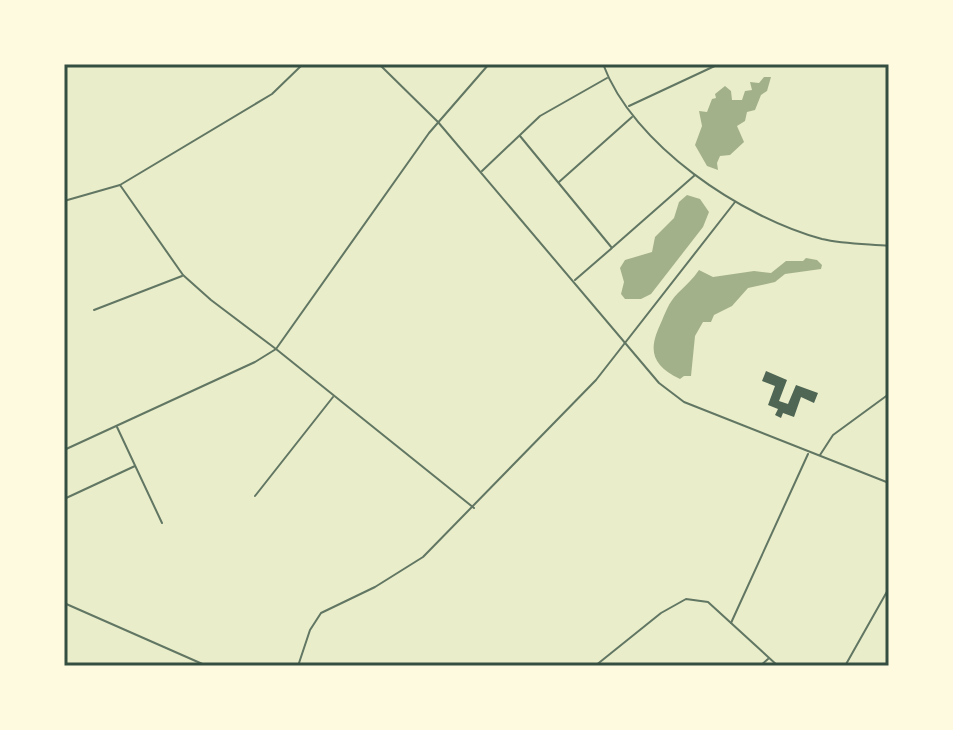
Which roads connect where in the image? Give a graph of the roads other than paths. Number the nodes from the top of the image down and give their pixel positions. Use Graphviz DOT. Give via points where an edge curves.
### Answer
graph roads {
  1 [pos="303,64"];
  2 [pos="379,64"];
  3 [pos="489,64"];
  4 [pos="603,64"];
  5 [pos="719,64"];
  6 [pos="608,77"];
  7 [pos="628,107"];
  8 [pos="633,116"];
  9 [pos="438,122"];
  10 [pos="520,136"];
  11 [pos="481,172"];
  12 [pos="695,175"];
  13 [pos="558,182"];
  14 [pos="120,185"];
  15 [pos="64,201"];
  16 [pos="735,202"];
  17 [pos="889,246"];
  18 [pos="612,248"];
  19 [pos="183,275"];
  20 [pos="574,281"];
  21 [pos="94,310"];
  22 [pos="623,343"];
  23 [pos="276,349"];
  24 [pos="889,394"];
  25 [pos="334,397"];
  26 [pos="116,426"];
  27 [pos="64,450"];
  28 [pos="809,452"];
  29 [pos="819,456"];
  30 [pos="135,466"];
  31 [pos="889,483"];
  32 [pos="255,496"];
  33 [pos="64,499"];
  34 [pos="474,508"];
  35 [pos="162,523"];
  36 [pos="889,588"];
  37 [pos="64,603"];
  38 [pos="730,624"];
  39 [pos="769,658"];
  40 [pos="207,666"];
  41 [pos="298,666"];
  42 [pos="595,666"];
  43 [pos="760,666"];
  44 [pos="778,666"];
  45 [pos="845,666"];
  1 -- 14 [label="street" via="272,94"];
  2 -- 9 [label="street"];
  3 -- 9 [label="street"];
  4 -- 6 [label="street"];
  5 -- 7 [label="street"];
  6 -- 7 [label="street"];
  6 -- 10 [label="street" via="540,116"];
  7 -- 8 [label="street"];
  8 -- 12 [label="street"];
  8 -- 13 [label="street"];
  9 -- 11 [label="street"];
  9 -- 23 [label="street"];
  10 -- 11 [label="street"];
  10 -- 13 [label="street"];
  11 -- 20 [label="street"];
  12 -- 16 [label="street"];
  12 -- 18 [label="street"];
  13 -- 18 [label="street"];
  14 -- 15 [label="street"];
  14 -- 19 [label="street"];
  16 -- 17 [label="street" via="825,240"];
  16 -- 22 [label="street"];
  18 -- 20 [label="street"];
  19 -- 21 [label="street"];
  19 -- 23 [label="street"];
  20 -- 22 [label="street"];
  22 -- 28 [label="street" via="684,402"];
  22 -- 34 [label="street" via="596,380"];
  23 -- 25 [label="street"];
  23 -- 26 [label="street"];
  24 -- 29 [label="street" via="833,435"];
  25 -- 32 [label="street"];
  25 -- 34 [label="street"];
  26 -- 27 [label="street"];
  26 -- 30 [label="street"];
  28 -- 29 [label="street"];
  28 -- 38 [label="street"];
  29 -- 31 [label="street"];
  30 -- 33 [label="street"];
  30 -- 35 [label="street"];
  34 -- 41 [label="street" via="423,557 321,613"];
  36 -- 45 [label="street"];
  37 -- 40 [label="street"];
  38 -- 39 [label="street"];
  38 -- 42 [label="street" via="708,602 686,599"];
  39 -- 43 [label="street"];
  39 -- 44 [label="street"];
}
